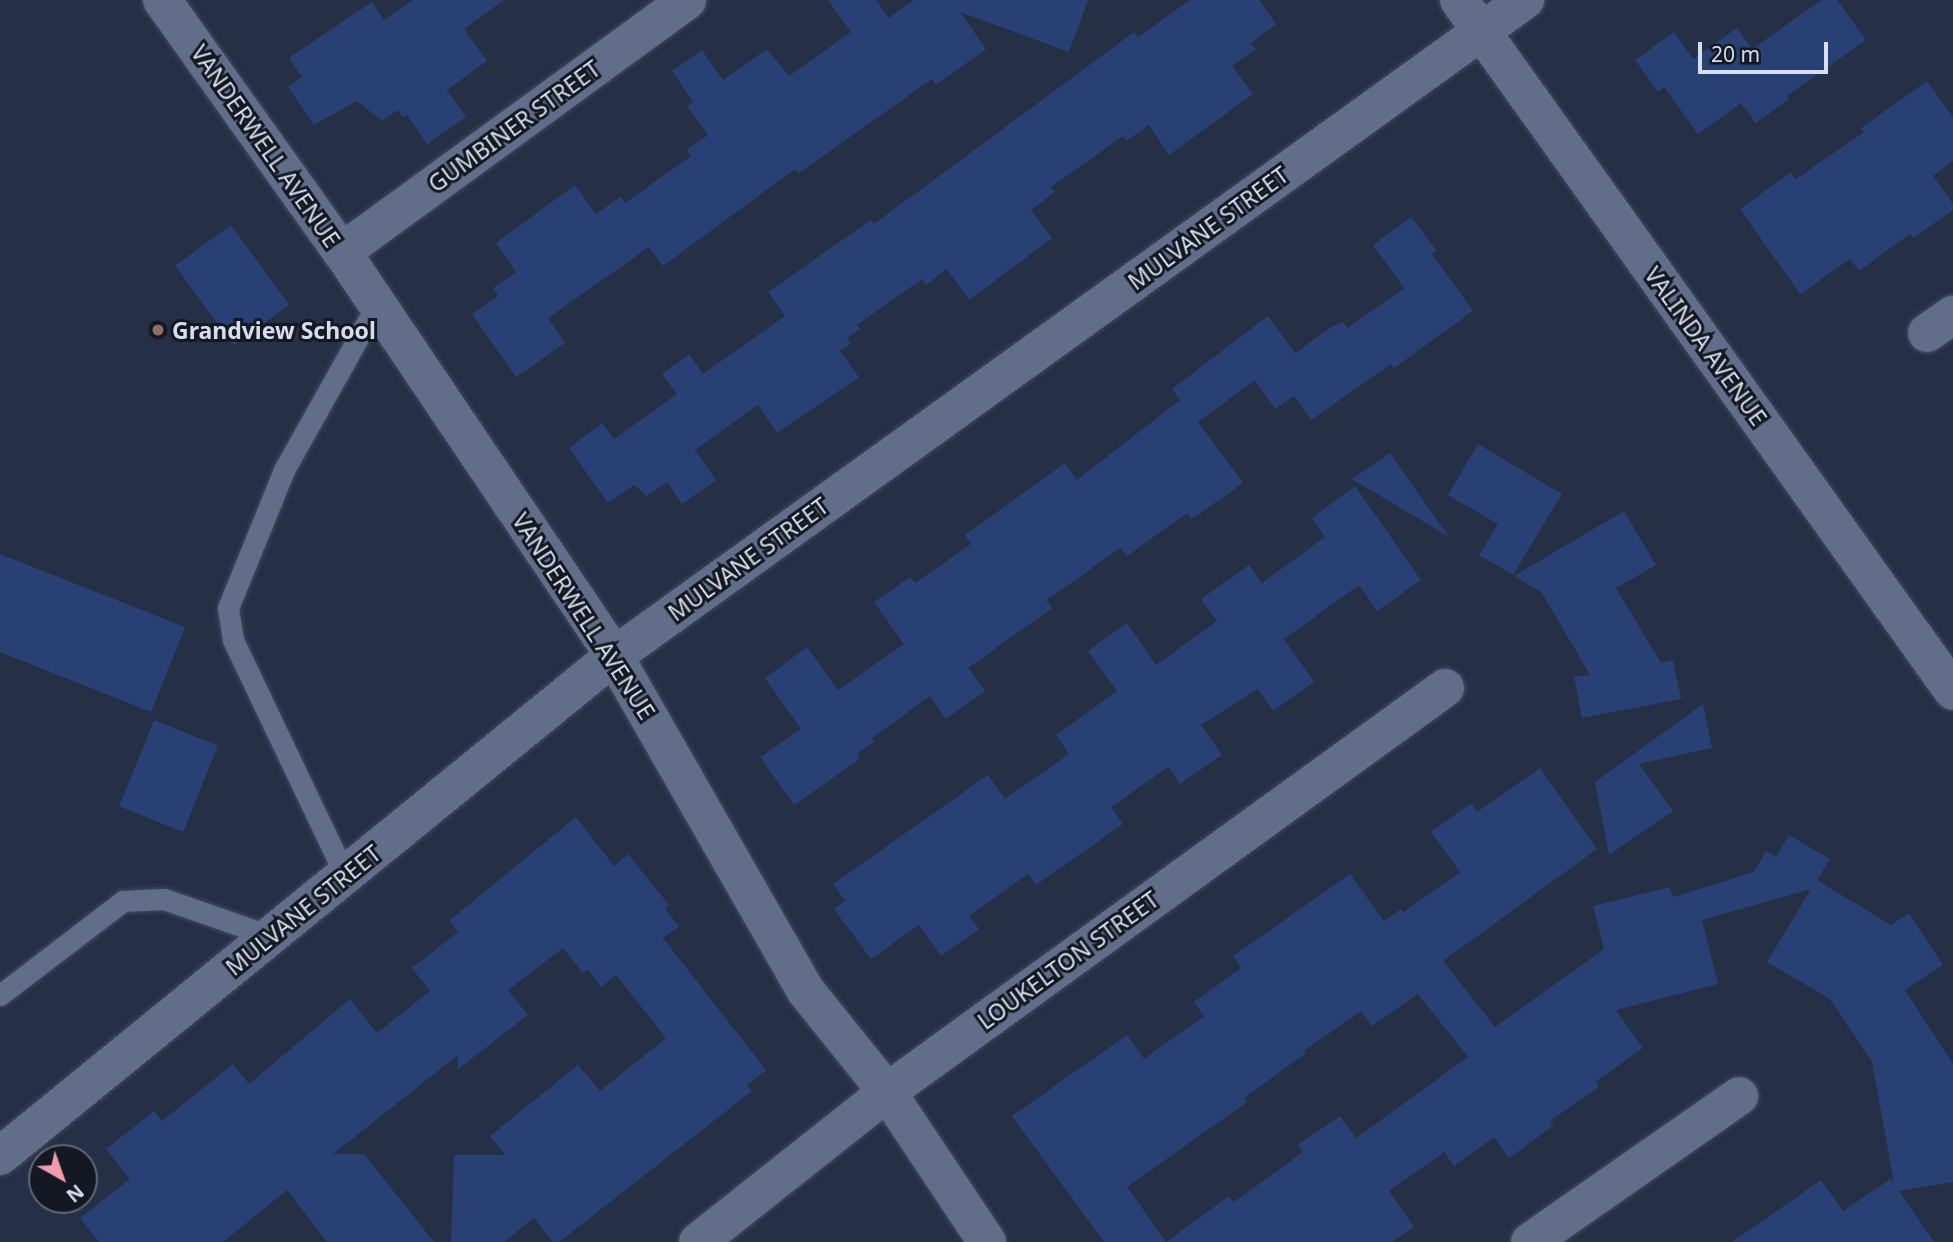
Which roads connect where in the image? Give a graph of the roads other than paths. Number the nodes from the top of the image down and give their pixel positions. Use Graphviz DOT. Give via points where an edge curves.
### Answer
graph roads {
  1 [pos="162,0"];
  2 [pos="687,0"];
  3 [pos="1459,0"];
  4 [pos="1525,0"];
  5 [pos="1481,32"];
  6 [pos="342,252"];
  7 [pos="377,304"];
  8 [pos="614,656"];
  9 [pos="1445,688"];
  10 [pos="1953,691"];
  11 [pos="345,875"];
  12 [pos="270,936"];
  13 [pos="0,995"];
  14 [pos="887,1092"];
  15 [pos="1739,1096"];
  16 [pos="0,1156"];
  17 [pos="698,1242"];
  18 [pos="987,1242"];
  19 [pos="1530,1242"];
  1 -- 6 [label="street, VANDERWELL AVENUE"];
  2 -- 6 [label="street, GUMBINER STREET"];
  3 -- 5 [label="street, VALINDA AVENUE"];
  4 -- 5 [label="street, MULVANE STREET"];
  5 -- 8 [label="street, MULVANE STREET"];
  5 -- 10 [label="street, VALINDA AVENUE"];
  6 -- 7 [label="street, VANDERWELL AVENUE"];
  7 -- 8 [label="street, VANDERWELL AVENUE"];
  7 -- 11 [label="lane" via="284,470 228,608 233,640"];
  8 -- 11 [label="street, MULVANE STREET"];
  8 -- 14 [label="street, VANDERWELL AVENUE" via="804,989"];
  9 -- 14 [label="street, LOUKELTON STREET"];
  11 -- 12 [label="street, MULVANE STREET"];
  12 -- 13 [label="lane" via="164,900 123,901"];
  12 -- 16 [label="street, MULVANE STREET"];
  14 -- 17 [label="street, LOUKELTON STREET"];
  14 -- 18 [label="street, VANDERWELL AVENUE"];
  15 -- 19 [label="street"];
}
